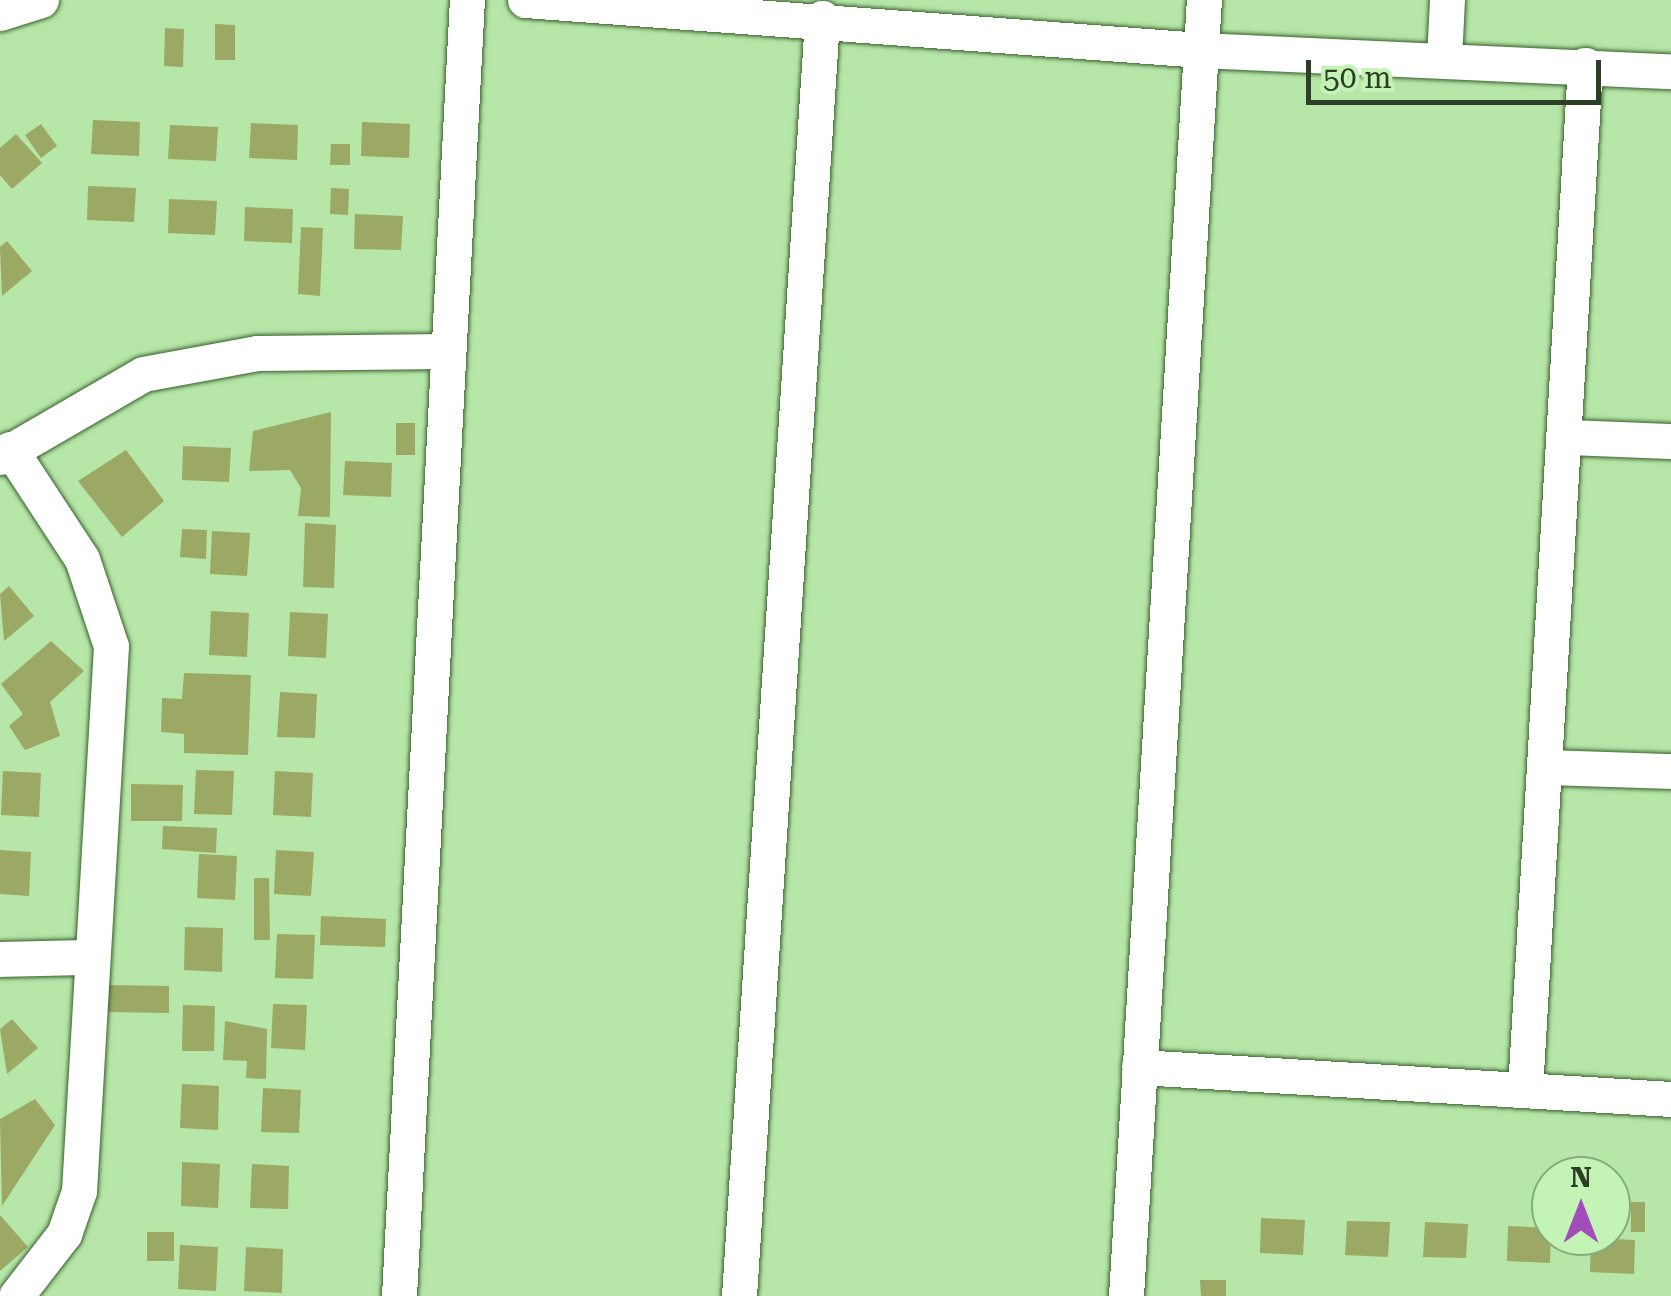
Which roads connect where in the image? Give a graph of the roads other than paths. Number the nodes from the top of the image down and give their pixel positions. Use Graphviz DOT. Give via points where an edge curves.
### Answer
graph roads {
  1 [pos="41,0"];
  2 [pos="467,0"];
  3 [pos="525,0"];
  4 [pos="1204,0"];
  5 [pos="1447,0"];
  6 [pos="0,14"];
  7 [pos="822,18"];
  8 [pos="1202,50"];
  9 [pos="1444,59"];
  10 [pos="1585,65"];
  11 [pos="1671,71"];
  12 [pos="446,350"];
  13 [pos="1567,437"];
  14 [pos="1671,441"];
  15 [pos="5,453"];
  16 [pos="1549,767"];
  17 [pos="1671,770"];
  18 [pos="89,957"];
  19 [pos="0,959"];
  20 [pos="1139,1067"];
  21 [pos="1525,1090"];
  22 [pos="1671,1099"];
  23 [pos="16,1296"];
  24 [pos="399,1296"];
  25 [pos="739,1296"];
  26 [pos="1126,1296"];
  1 -- 6 [label="street"];
  2 -- 12 [label="street"];
  3 -- 7 [label="street"];
  4 -- 8 [label="street"];
  5 -- 9 [label="street"];
  7 -- 8 [label="street"];
  7 -- 25 [label="street"];
  8 -- 9 [label="street"];
  8 -- 20 [label="street"];
  9 -- 10 [label="street"];
  10 -- 11 [label="street"];
  10 -- 13 [label="street"];
  12 -- 15 [label="street" via="257,353 143,374"];
  12 -- 24 [label="street"];
  13 -- 14 [label="street"];
  13 -- 16 [label="street"];
  15 -- 18 [label="street" via="82,560 111,646"];
  16 -- 17 [label="street"];
  16 -- 21 [label="street"];
  18 -- 19 [label="street"];
  18 -- 23 [label="street" via="79,1191 64,1234"];
  20 -- 21 [label="street"];
  20 -- 26 [label="street"];
  21 -- 22 [label="street"];
}
